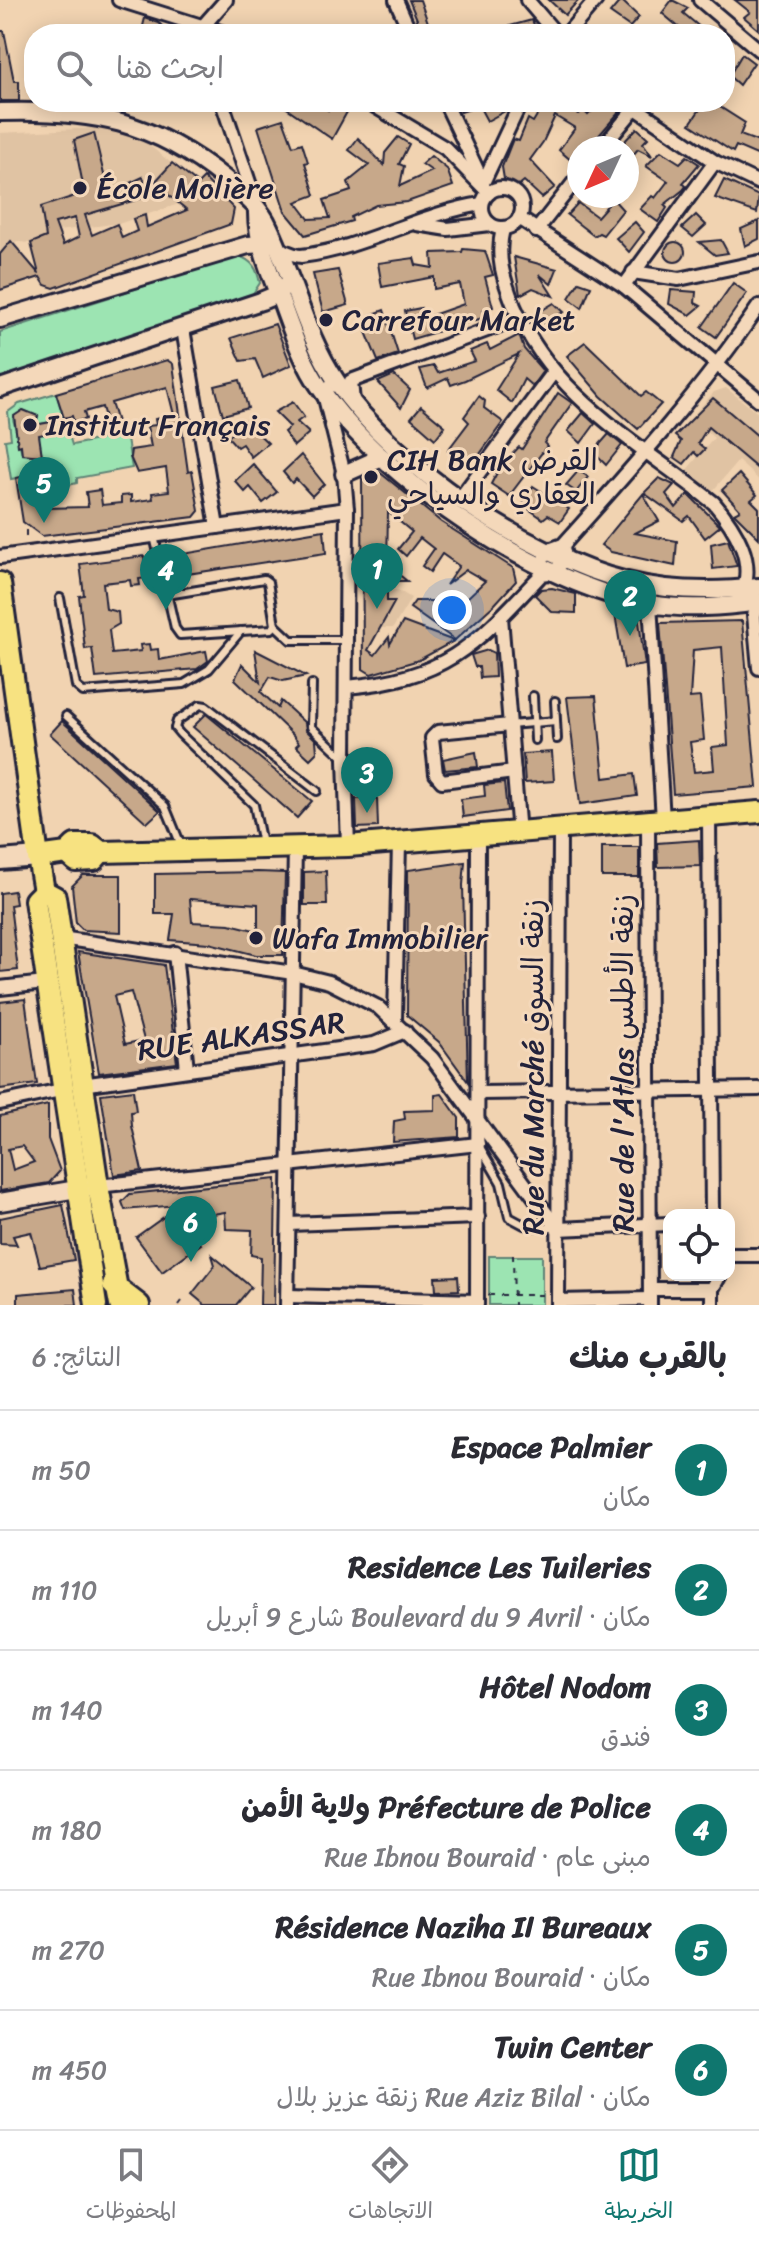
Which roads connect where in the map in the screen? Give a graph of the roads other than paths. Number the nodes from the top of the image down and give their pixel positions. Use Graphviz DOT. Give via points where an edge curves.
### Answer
graph roads {
  1 [pos="119,0"];
  2 [pos="226,0"];
  3 [pos="396,0"];
  4 [pos="527,0"];
  5 [pos="596,0"];
  6 [pos="700,0"];
  7 [pos="188,24"];
  8 [pos="209,24"];
  9 [pos="407,24"];
  10 [pos="547,24"];
  11 [pos="576,24"];
  12 [pos="728,24"];
  13 [pos="735,30"];
  14 [pos="759,50"];
  15 [pos="0,112"];
  16 [pos="225,112"];
  17 [pos="385,112"];
  18 [pos="449,112"];
  19 [pos="517,112"];
  20 [pos="626,112"];
  21 [pos="641,112"];
  22 [pos="610,136"];
  23 [pos="715,162"];
  24 [pos="759,183"];
  25 [pos="567,191"];
  26 [pos="484,193"];
  27 [pos="257,206"];
  28 [pos="519,218"];
  29 [pos="417,224"];
  30 [pos="490,224"];
  31 [pos="503,228"];
  32 [pos="536,231"];
  33 [pos="260,242"];
  34 [pos="278,248"];
  35 [pos="298,256"];
  36 [pos="759,262"];
  37 [pos="633,272"];
  38 [pos="289,277"];
  39 [pos="624,286"];
  40 [pos="278,294"];
  41 [pos="759,306"];
  42 [pos="519,318"];
  43 [pos="0,319"];
  44 [pos="183,329"];
  45 [pos="716,367"];
  46 [pos="553,373"];
  47 [pos="335,380"];
  48 [pos="0,388"];
  49 [pos="324,394"];
  50 [pos="759,400"];
  51 [pos="353,403"];
  52 [pos="335,415"];
  53 [pos="645,451"];
  54 [pos="382,457"];
  55 [pos="344,474"];
  56 [pos="461,497"];
  57 [pos="347,509"];
  58 [pos="217,527"];
  59 [pos="154,536"];
  60 [pos="0,557"];
  61 [pos="552,561"];
  62 [pos="0,583"];
  63 [pos="649,586"];
  64 [pos="167,595"];
  65 [pos="753,597"];
  66 [pos="60,598"];
  67 [pos="648,604"];
  68 [pos="501,617"];
  69 [pos="275,625"];
  70 [pos="241,631"];
  71 [pos="346,640"];
  72 [pos="759,668"];
  73 [pos="312,684"];
  74 [pos="347,687"];
  75 [pos="533,696"];
  76 [pos="555,701"];
  77 [pos="66,716"];
  78 [pos="556,721"];
  79 [pos="534,723"];
  80 [pos="510,725"];
  81 [pos="557,739"];
  82 [pos="535,740"];
  83 [pos="345,759"];
  84 [pos="514,772"];
  85 [pos="317,791"];
  86 [pos="759,812"];
  87 [pos="709,816"];
  88 [pos="655,820"];
  89 [pos="560,830"];
  90 [pos="519,834"];
  91 [pos="478,837"];
  92 [pos="399,843"];
  93 [pos="348,846"];
  94 [pos="295,848"];
  95 [pos="263,849"];
  96 [pos="183,850"];
  97 [pos="38,857"];
  98 [pos="0,860"];
  99 [pos="44,891"];
  100 [pos="61,938"];
  101 [pos="175,953"];
  102 [pos="293,973"];
  103 [pos="45,983"];
  104 [pos="0,988"];
  105 [pos="395,1020"];
  106 [pos="405,1031"];
  107 [pos="292,1056"];
  108 [pos="187,1069"];
  109 [pos="82,1085"];
  110 [pos="711,1089"];
  111 [pos="759,1089"];
  112 [pos="61,1090"];
  113 [pos="649,1090"];
  114 [pos="559,1091"];
  115 [pos="479,1093"];
  116 [pos="0,1103"];
  117 [pos="478,1121"];
  118 [pos="478,1144"];
  119 [pos="290,1164"];
  120 [pos="98,1186"];
  121 [pos="76,1187"];
  122 [pos="0,1202"];
  123 [pos="712,1209"];
  124 [pos="478,1217"];
  125 [pos="289,1224"];
  126 [pos="663,1224"];
  127 [pos="650,1225"];
  128 [pos="558,1229"];
  129 [pos="735,1255"];
  130 [pos="759,1255"];
  131 [pos="92,1267"];
  132 [pos="717,1281"];
  133 [pos="712,1289"];
  134 [pos="119,1297"];
  135 [pos="650,1298"];
  136 [pos="288,1300"];
  137 [pos="481,1300"];
  138 [pos="558,1303"];
  139 [pos="96,1305"];
  140 [pos="139,1305"];
  141 [pos="712,1305"];
  1 -- 7 [label="street"];
  2 -- 8 [label="street"];
  3 -- 9 [label="street"];
  4 -- 10 [label="street"];
  5 -- 11 [label="street"];
  6 -- 12 [label="street"];
  13 -- 14 [label="street"];
  15 -- 27 [label="street" via="85,113 127,123 169,139"];
  16 -- 27 [label="street"];
  17 -- 26 [label="street" via="445,148"];
  18 -- 26 [label="street"];
  19 -- 26 [label="street"];
  20 -- 22 [label="street"];
  21 -- 23 [label="street"];
  23 -- 24 [label="street"];
  23 -- 37 [label="street"];
  25 -- 32 [label="street"];
  26 -- 28 [label="street" via="502,188 514,193 522,206"];
  26 -- 29 [label="street"];
  26 -- 30 [label="street" via="483,215"];
  27 -- 33 [label="street"];
  27 -- 34 [label="street"];
  28 -- 31 [label="street"];
  28 -- 32 [label="street"];
  29 -- 30 [label="street" via="448,229"];
  29 -- 35 [label="street"];
  30 -- 31 [label="street"];
  31 -- 42 [label="street" via="499,261"];
  32 -- 39 [label="street"];
  33 -- 34 [label="street"];
  33 -- 40 [label="street"];
  33 -- 43 [label="street"];
  34 -- 35 [label="street"];
  34 -- 38 [label="street"];
  35 -- 38 [label="street"];
  36 -- 37 [label="street" via="679,279"];
  37 -- 39 [label="street"];
  38 -- 40 [label="street"];
  38 -- 47 [label="street" via="310,336"];
  39 -- 45 [label="street"];
  40 -- 44 [label="street"];
  40 -- 49 [label="street" via="299,350"];
  41 -- 45 [label="street"];
  42 -- 46 [label="street"];
  42 -- 51 [label="street" via="351,381"];
  44 -- 48 [label="street"];
  44 -- 58 [label="street"];
  45 -- 50 [label="street"];
  45 -- 53 [label="street"];
  46 -- 53 [label="street"];
  46 -- 56 [label="street"];
  47 -- 49 [label="street"];
  47 -- 51 [label="street"];
  49 -- 52 [label="street"];
  51 -- 52 [label="street"];
  51 -- 56 [label="street" via="392,443"];
  52 -- 54 [label="street"];
  52 -- 55 [label="street"];
  53 -- 61 [label="street"];
  53 -- 65 [label="street" via="723,514 745,559"];
  54 -- 55 [label="street"];
  54 -- 61 [label="street" via="474,528"];
  55 -- 57 [label="street"];
  56 -- 61 [label="street"];
  57 -- 58 [label="street"];
  57 -- 71 [label="street"];
  58 -- 59 [label="street"];
  59 -- 60 [label="street"];
  59 -- 64 [label="lane"];
  61 -- 63 [label="street"];
  61 -- 67 [label="street" via="605,593"];
  61 -- 68 [label="street"];
  62 -- 97 [label="main road"];
  63 -- 65 [label="street"];
  63 -- 67 [label="street, Rue de l'Atlas زنقة الأطلس"];
  64 -- 69 [label="lane" via="264,579"];
  64 -- 70 [label="lane" via="180,635"];
  65 -- 67 [label="street" via="697,608"];
  65 -- 72 [label="street"];
  66 -- 70 [label="lane" via="76,686 83,692 184,684 209,669"];
  67 -- 88 [label="street, Rue de l'Atlas زنقة الأطلس"];
  68 -- 74 [label="street" via="474,644 423,673"];
  68 -- 80 [label="street"];
  69 -- 70 [label="lane"];
  69 -- 71 [label="lane" via="291,640"];
  71 -- 74 [label="street"];
  73 -- 83 [label="lane" via="311,727"];
  74 -- 83 [label="street"];
  75 -- 79 [label="lane"];
  76 -- 78 [label="lane"];
  77 -- 96 [label="lane" via="165,806"];
  78 -- 79 [label="lane"];
  78 -- 81 [label="lane"];
  79 -- 80 [label="lane"];
  79 -- 82 [label="lane"];
  80 -- 84 [label="street"];
  80 -- 84 [label="street" via="438,732 432,738 436,774 442,781"];
  83 -- 93 [label="street"];
  84 -- 90 [label="street"];
  85 -- 95 [label="lane" via="206,706 177,721 180,734 254,805"];
  86 -- 87 [label="main road"];
  87 -- 88 [label="main road"];
  87 -- 110 [label="street"];
  88 -- 89 [label="main road"];
  88 -- 113 [label="street, Rue de l'Atlas زنقة الأطلس"];
  89 -- 90 [label="main road"];
  89 -- 114 [label="street, Rue du Marché زنقة السوق"];
  90 -- 91 [label="main road"];
  91 -- 92 [label="main road"];
  91 -- 115 [label="street"];
  92 -- 93 [label="main road"];
  92 -- 105 [label="street"];
  93 -- 94 [label="main road"];
  94 -- 95 [label="main road"];
  94 -- 102 [label="street"];
  95 -- 96 [label="main road"];
  96 -- 97 [label="main road" via="101,852 94,860 76,861 67,853"];
  97 -- 98 [label="main road"];
  97 -- 99 [label="main road"];
  99 -- 100 [label="main road" via="55,897"];
  99 -- 103 [label="main road" via="35,900"];
  100 -- 101 [label="street"];
  100 -- 109 [label="main road"];
  101 -- 102 [label="street"];
  101 -- 108 [label="street"];
  102 -- 105 [label="street" via="350,991"];
  102 -- 107 [label="street"];
  103 -- 104 [label="street"];
  103 -- 112 [label="main road"];
  105 -- 106 [label="street"];
  106 -- 107 [label="street, RUE ALKASSAR" via="374,1044"];
  106 -- 117 [label="street"];
  107 -- 108 [label="street, RUE ALKASSAR"];
  107 -- 119 [label="street"];
  108 -- 109 [label="street, RUE ALKASSAR"];
  109 -- 120 [label="main road"];
  110 -- 111 [label="street"];
  110 -- 113 [label="street"];
  110 -- 123 [label="street"];
  112 -- 116 [label="street"];
  112 -- 121 [label="main road"];
  113 -- 114 [label="street"];
  113 -- 127 [label="street, Rue de l'Atlas زنقة الأطلس"];
  114 -- 115 [label="street"];
  114 -- 128 [label="street, Rue du Marché زنقة السوق"];
  115 -- 117 [label="street"];
  117 -- 118 [label="street"];
  117 -- 128 [label="street"];
  118 -- 119 [label="street"];
  118 -- 124 [label="street"];
  118 -- 128 [label="lane" via="501,1183 509,1217 524,1225"];
  119 -- 120 [label="street"];
  119 -- 125 [label="street"];
  120 -- 121 [label="street"];
  120 -- 134 [label="main road"];
  121 -- 122 [label="street"];
  121 -- 131 [label="main road"];
  124 -- 125 [label="street"];
  124 -- 137 [label="street"];
  125 -- 136 [label="street"];
  126 -- 127 [label="street"];
  127 -- 128 [label="street"];
  127 -- 135 [label="street, Rue de l'Atlas زنقة الأطلس"];
  128 -- 138 [label="street, Rue du Marché زنقة السوق"];
  129 -- 130 [label="street"];
  131 -- 134 [label="main road"];
  131 -- 139 [label="main road"];
  132 -- 133 [label="street"];
  133 -- 135 [label="street"];
  133 -- 141 [label="street"];
  134 -- 140 [label="main road"];
  135 -- 138 [label="street"];
  136 -- 137 [label="street"];
}
